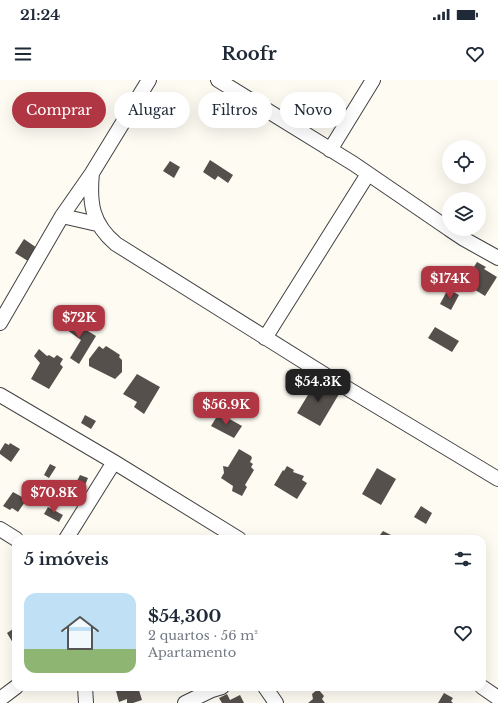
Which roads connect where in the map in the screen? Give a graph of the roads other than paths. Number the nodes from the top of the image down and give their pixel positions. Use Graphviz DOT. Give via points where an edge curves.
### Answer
graph roads {
  1 [pos="149,80"];
  2 [pos="218,80"];
  3 [pos="373,80"];
  4 [pos="330,150"];
  5 [pos="92,173"];
  6 [pos="368,174"];
  7 [pos="62,216"];
  8 [pos="97,224"];
  9 [pos="442,224"];
  10 [pos="460,236"];
  11 [pos="498,258"];
  12 [pos="0,323"];
  13 [pos="265,338"];
  14 [pos="0,395"];
  15 [pos="114,462"];
  16 [pos="498,479"];
  17 [pos="0,529"];
  18 [pos="68,535"];
  19 [pos="233,535"];
  20 [pos="12,536"];
  21 [pos="12,690"];
  22 [pos="486,690"];
  23 [pos="85,691"];
  24 [pos="209,691"];
  25 [pos="268,691"];
  26 [pos="0,698"];
  27 [pos="498,698"];
  28 [pos="86,703"];
  29 [pos="185,703"];
  30 [pos="276,703"];
  1 -- 5 [label="street"];
  2 -- 4 [label="street"];
  3 -- 4 [label="street"];
  4 -- 6 [label="street"];
  5 -- 7 [label="street"];
  5 -- 8 [label="street" via="91,200"];
  6 -- 9 [label="street"];
  6 -- 13 [label="street"];
  7 -- 8 [label="street"];
  7 -- 12 [label="street"];
  8 -- 13 [label="street" via="116,244"];
  10 -- 11 [label="street"];
  13 -- 16 [label="street"];
  14 -- 15 [label="street"];
  15 -- 18 [label="street"];
  15 -- 19 [label="street"];
  17 -- 20 [label="street"];
  21 -- 26 [label="street"];
  22 -- 27 [label="street"];
  23 -- 28 [label="street"];
  24 -- 29 [label="street"];
  25 -- 30 [label="street"];
}
